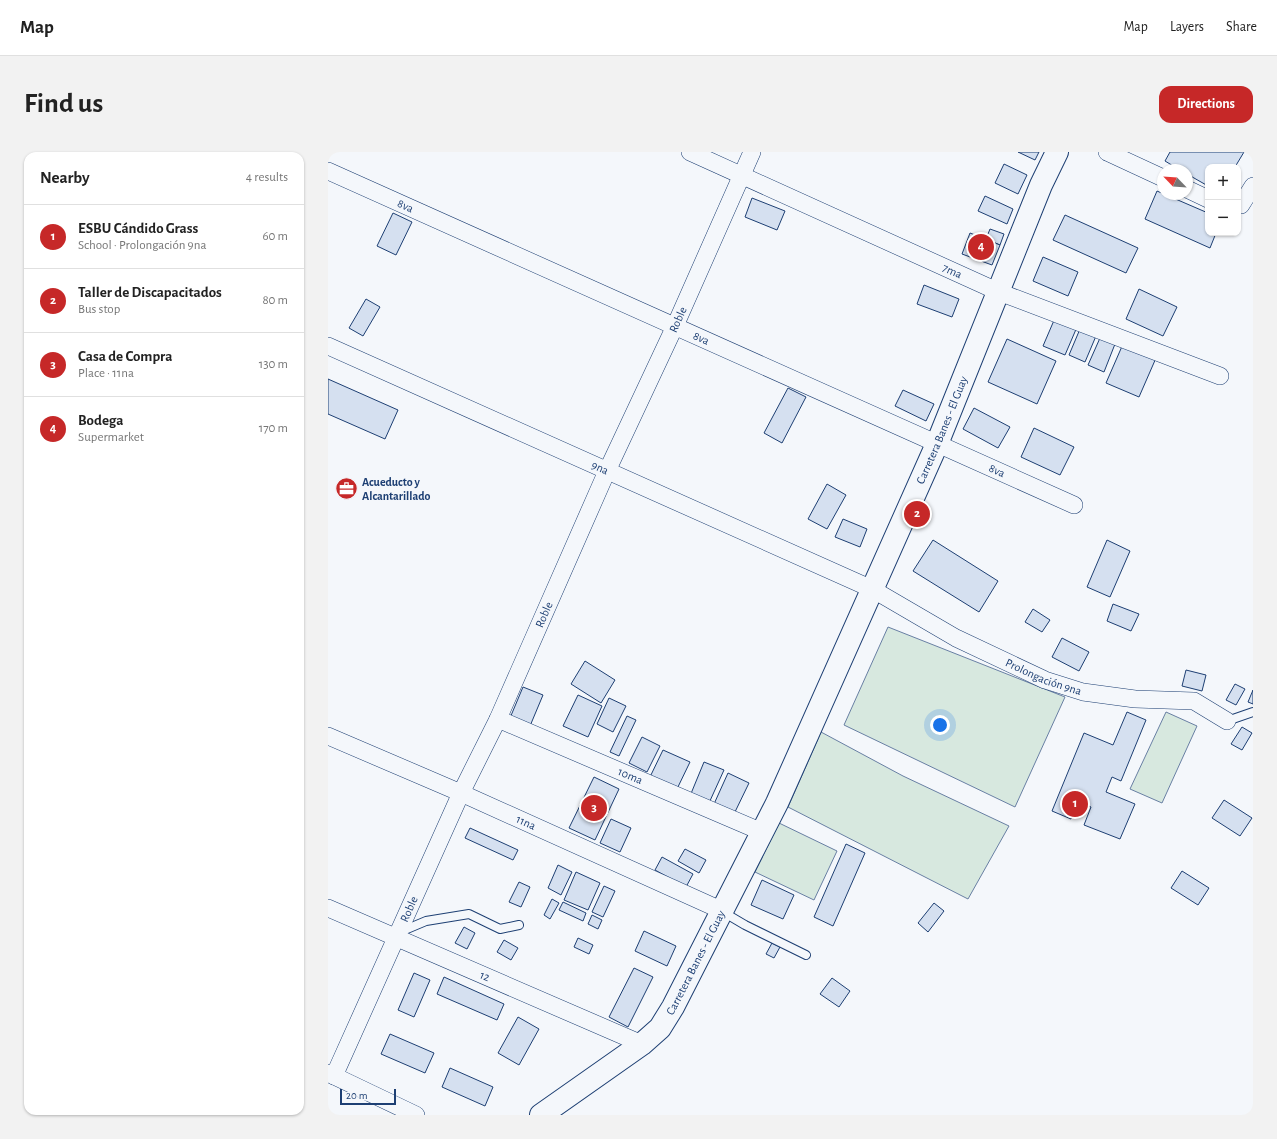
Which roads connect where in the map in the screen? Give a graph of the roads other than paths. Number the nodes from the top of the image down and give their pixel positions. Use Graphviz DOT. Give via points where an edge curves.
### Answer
graph roads {
  1 [pos="690,152"];
  2 [pos="752,152"];
  3 [pos="1057,152"];
  4 [pos="1107,152"];
  5 [pos="328,171"];
  6 [pos="1157,175"];
  7 [pos="742,176"];
  8 [pos="1253,186"];
  9 [pos="1193,192"];
  10 [pos="1205,198"];
  11 [pos="1241,202"];
  12 [pos="999,292"];
  13 [pos="675,326"];
  14 [pos="328,346"];
  15 [pos="1220,376"];
  16 [pos="937,444"];
  17 [pos="607,471"];
  18 [pos="1074,505"];
  19 [pos="872,589"];
  20 [pos="1253,712"];
  21 [pos="498,719"];
  22 [pos="1227,721"];
  23 [pos="328,736"];
  24 [pos="462,793"];
  25 [pos="762,832"];
  26 [pos="328,908"];
  27 [pos="723,911"];
  28 [pos="519,926"];
  29 [pos="396,938"];
  30 [pos="806,955"];
  31 [pos="642,1044"];
  32 [pos="331,1074"];
  33 [pos="416,1115"];
  34 [pos="541,1115"];
  1 -- 7 [label="street, 7ma"];
  2 -- 7 [label="street, Roble"];
  3 -- 12 [label="main road, Carretera Banes - El Guay" via="1041,185"];
  4 -- 6 [label="street"];
  5 -- 13 [label="street, 8va"];
  7 -- 12 [label="street, 7ma"];
  7 -- 13 [label="street, Roble"];
  8 -- 11 [label="street"];
  9 -- 10 [label="street"];
  12 -- 15 [label="street, 7ma"];
  12 -- 16 [label="main road, Carretera Banes - El Guay"];
  13 -- 16 [label="street, 8va"];
  13 -- 17 [label="street, Roble"];
  14 -- 17 [label="street, 9na"];
  16 -- 18 [label="street, 8va"];
  16 -- 19 [label="main road, Carretera Banes - El Guay"];
  17 -- 19 [label="street, 9na"];
  17 -- 21 [label="street, Roble"];
  19 -- 22 [label="street, Prolongación 9na" via="956,638 1045,680 1082,692 1136,699 1194,701"];
  19 -- 25 [label="main road, Carretera Banes - El Guay"];
  20 -- 22 [label="lane"];
  21 -- 24 [label="street, Roble"];
  21 -- 25 [label="street, 10ma"];
  23 -- 24 [label="street, 11na"];
  24 -- 27 [label="street, 11na"];
  24 -- 29 [label="street, Roble"];
  25 -- 27 [label="main road, Carretera Banes - El Guay"];
  26 -- 29 [label="street, 12"];
  27 -- 30 [label="lane" via="745,925"];
  27 -- 31 [label="main road, Carretera Banes - El Guay" via="667,1018"];
  28 -- 29 [label="lane" via="500,929 469,914 426,921 406,929"];
  29 -- 31 [label="street, 12"];
  29 -- 32 [label="street, Roble"];
  31 -- 34 [label="main road, Carretera Banes - El Guay"];
  32 -- 33 [label="street"];
}
